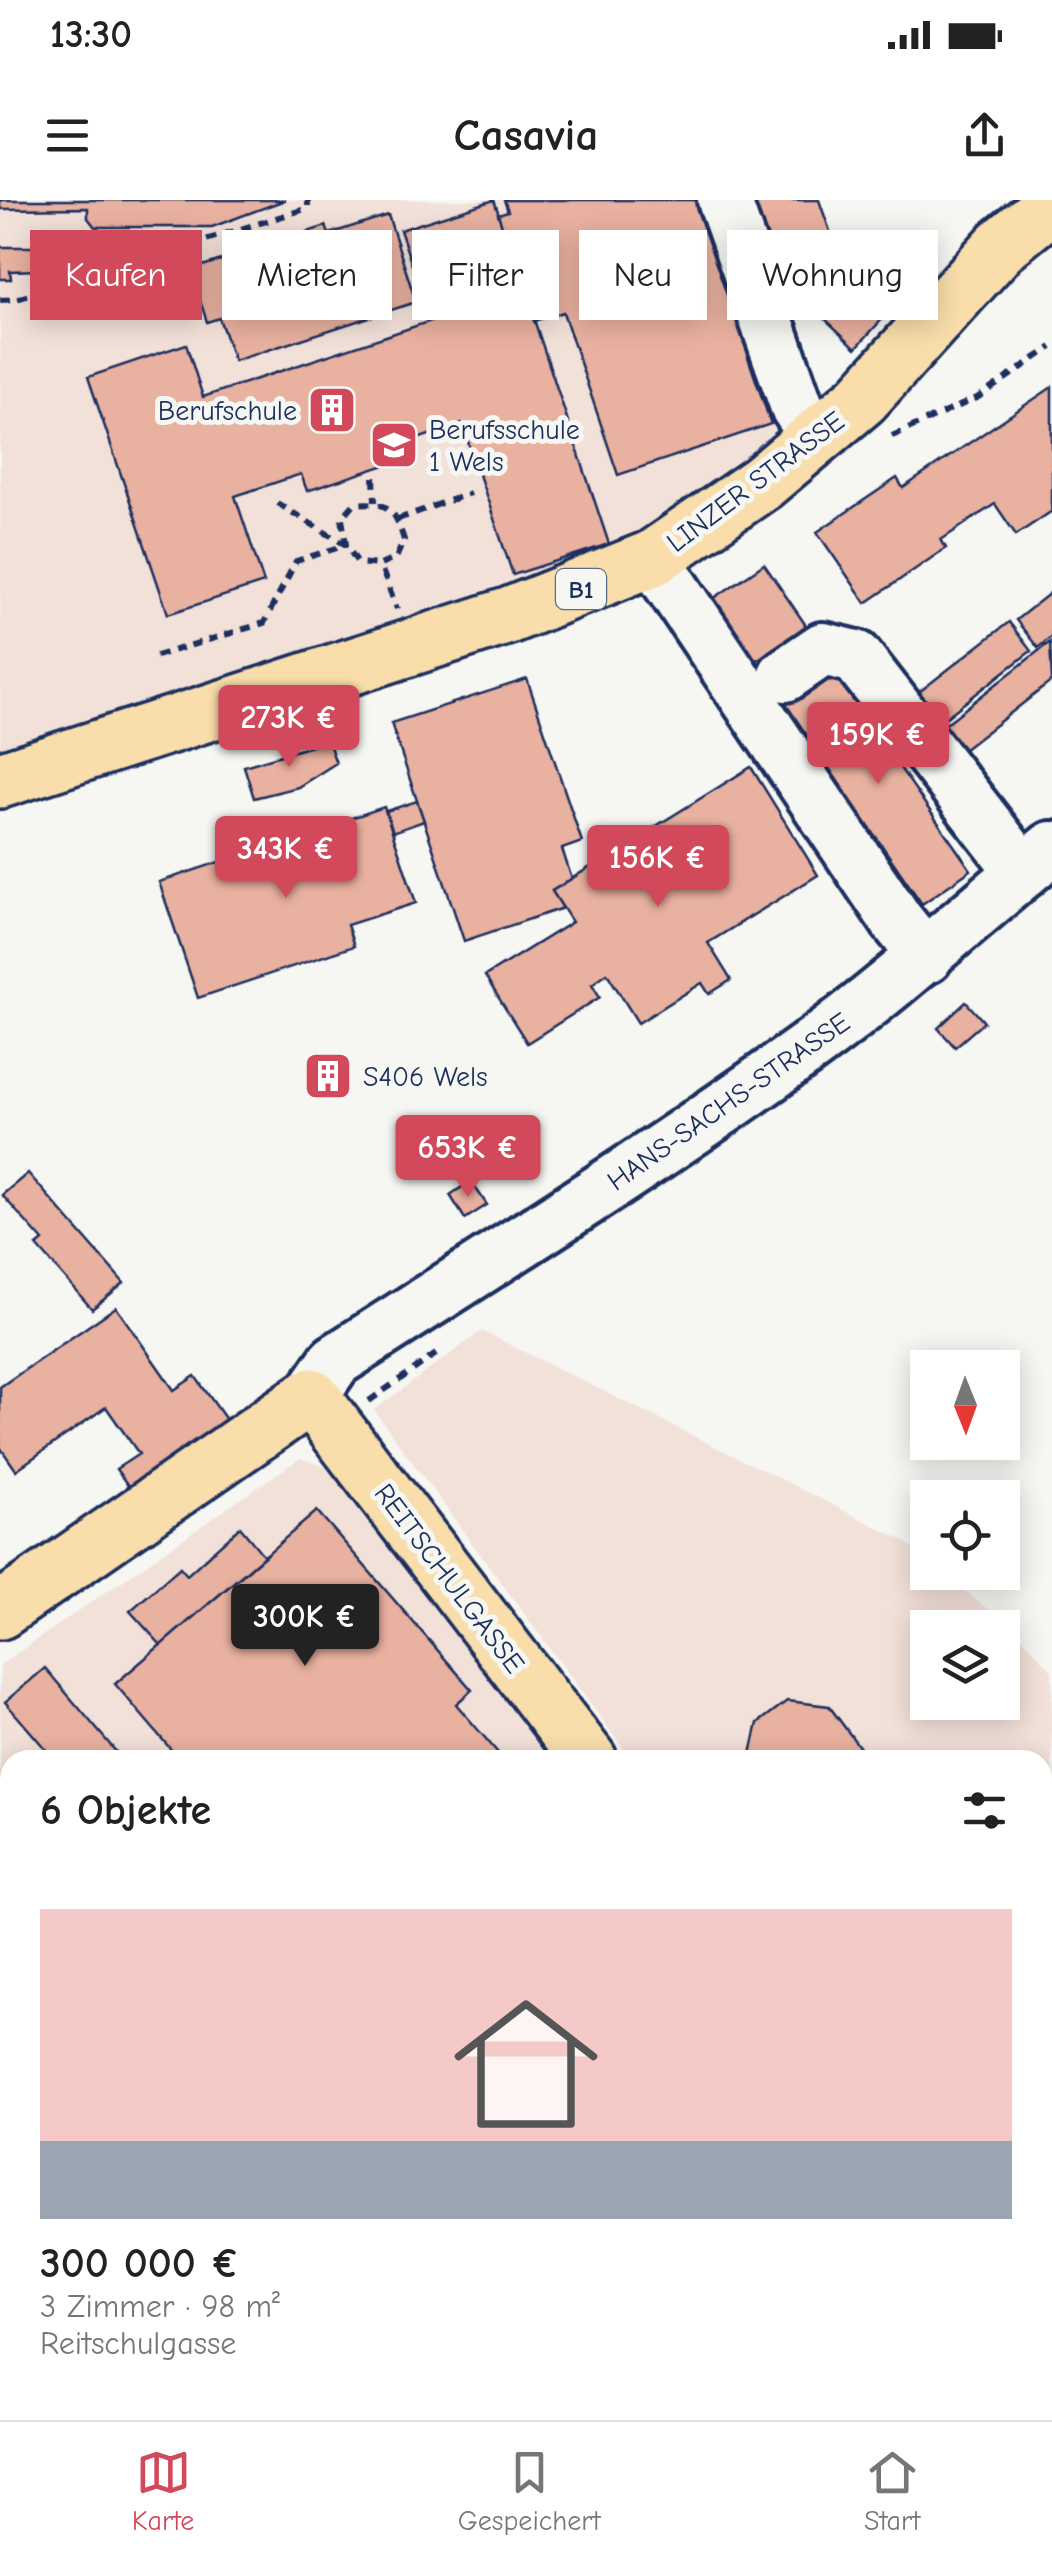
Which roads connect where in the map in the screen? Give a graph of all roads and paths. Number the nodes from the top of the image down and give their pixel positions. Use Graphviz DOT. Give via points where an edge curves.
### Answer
graph roads {
  1 [pos="308,200"];
  2 [pos="724,200"];
  3 [pos="1049,207"];
  4 [pos="0,300"];
  5 [pos="1052,346"];
  6 [pos="862,399"];
  7 [pos="817,436"];
  8 [pos="374,477"];
  9 [pos="470,493"];
  10 [pos="375,502"];
  11 [pos="277,504"];
  12 [pos="398,518"];
  13 [pos="346,545"];
  14 [pos="653,558"];
  15 [pos="380,565"];
  16 [pos="411,648"];
  17 [pos="156,656"];
  18 [pos="785,675"];
  19 [pos="0,780"];
  20 [pos="1037,860"];
  21 [pos="926,957"];
  22 [pos="312,1396"];
  23 [pos="0,1611"];
  24 [pos="581,1750"];
  1 -- 4 [label="path" via="308,208"];
  2 -- 7 [label="street" via="797,408"];
  3 -- 6 [label="main road, LINZER STRASSE / B1" via="1002,245"];
  5 -- 6 [label="path" via="977,398 888,438"];
  6 -- 7 [label="main road, LINZER STRASSE / B1"];
  7 -- 14 [label="main road, LINZER STRASSE / B1"];
  8 -- 10 [label="path"];
  9 -- 12 [label="path"];
  10 -- 12 [label="path"];
  10 -- 13 [label="path" via="354,504 342,518"];
  11 -- 13 [label="path"];
  12 -- 15 [label="path" via="404,540 396,558"];
  13 -- 15 [label="path" via="358,563"];
  13 -- 17 [label="path" via="296,561 264,622"];
  14 -- 16 [label="main road, LINZER STRASSE / B1"];
  14 -- 21 [label="street"];
  15 -- 16 [label="path"];
  16 -- 19 [label="main road, LINZER STRASSE / B1"];
  18 -- 20 [label="street" via="823,649 856,658"];
  20 -- 21 [label="street, HANS-SACHS-STRASSE"];
  21 -- 22 [label="street, HANS-SACHS-STRASSE" via="643,1163 334,1361"];
  22 -- 23 [label="main road, HANS-SACHS-STRASSE"];
  22 -- 24 [label="main road, REITSCHULGASSE"];
}
